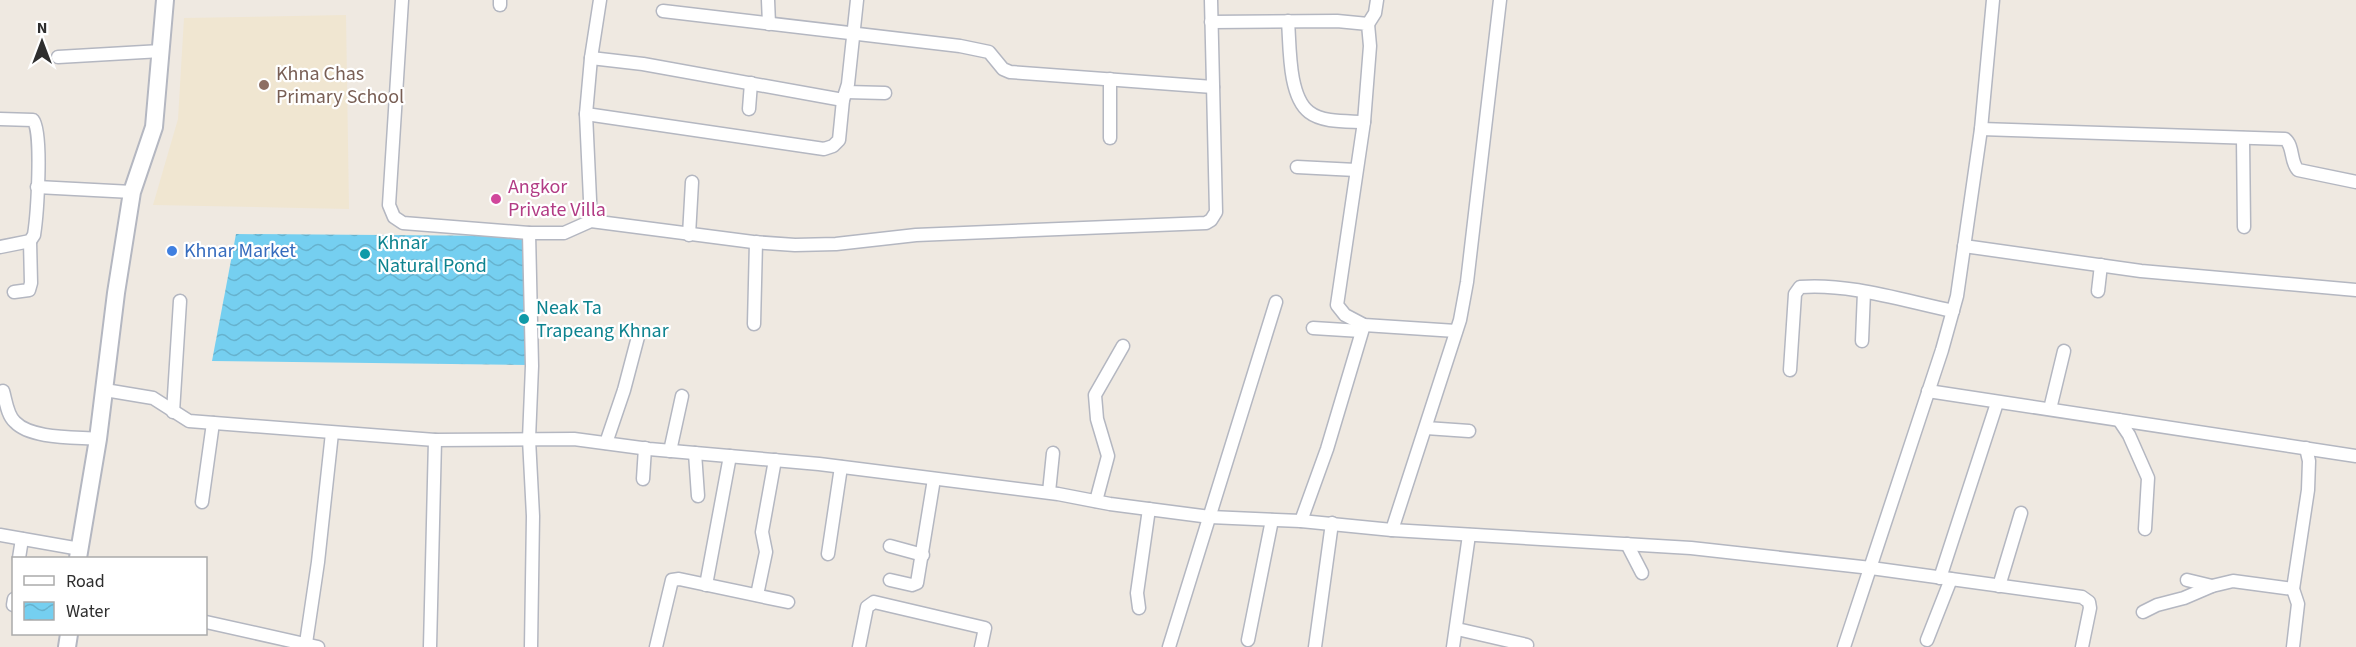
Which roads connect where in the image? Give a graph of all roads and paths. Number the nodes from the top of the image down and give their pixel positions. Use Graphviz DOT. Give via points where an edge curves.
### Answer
graph roads {
  1 [pos="165,0"];
  2 [pos="402,0"];
  3 [pos="600,0"];
  4 [pos="768,0"];
  5 [pos="857,0"];
  6 [pos="1210,0"];
  7 [pos="1377,0"];
  8 [pos="1500,0"];
  9 [pos="1993,0"];
  10 [pos="663,11"];
  11 [pos="1288,21"];
  12 [pos="1211,22"];
  13 [pos="770,24"];
  14 [pos="1368,24"];
  15 [pos="853,35"];
  16 [pos="161,51"];
  17 [pos="58,57"];
  18 [pos="591,58"];
  19 [pos="1110,79"];
  20 [pos="751,84"];
  21 [pos="1213,87"];
  22 [pos="885,93"];
  23 [pos="845,96"];
  24 [pos="749,109"];
  25 [pos="586,114"];
  26 [pos="0,119"];
  27 [pos="1364,122"];
  28 [pos="1981,129"];
  29 [pos="1110,138"];
  30 [pos="2243,138"];
  31 [pos="1297,166"];
  32 [pos="1356,170"];
  33 [pos="693,182"];
  34 [pos="2356,182"];
  35 [pos="37,186"];
  36 [pos="132,192"];
  37 [pos="591,221"];
  38 [pos="2244,227"];
  39 [pos="530,233"];
  40 [pos="689,235"];
  41 [pos="30,241"];
  42 [pos="756,242"];
  43 [pos="1964,246"];
  44 [pos="0,247"];
  45 [pos="2101,265"];
  46 [pos="2356,290"];
  47 [pos="2098,291"];
  48 [pos="14,292"];
  49 [pos="1864,292"];
  50 [pos="180,301"];
  51 [pos="1276,302"];
  52 [pos="1953,311"];
  53 [pos="754,324"];
  54 [pos="1313,328"];
  55 [pos="1363,328"];
  56 [pos="1456,332"];
  57 [pos="639,333"];
  58 [pos="1862,341"];
  59 [pos="1123,346"];
  60 [pos="2064,351"];
  61 [pos="1790,370"];
  62 [pos="105,390"];
  63 [pos="3,391"];
  64 [pos="1928,391"];
  65 [pos="682,396"];
  66 [pos="1997,403"];
  67 [pos="2050,410"];
  68 [pos="173,412"];
  69 [pos="2119,420"];
  70 [pos="213,423"];
  71 [pos="1426,428"];
  72 [pos="1469,430"];
  73 [pos="332,433"];
  74 [pos="98,439"];
  75 [pos="529,439"];
  76 [pos="435,440"];
  77 [pos="606,443"];
  78 [pos="645,448"];
  79 [pos="2306,448"];
  80 [pos="670,451"];
  81 [pos="695,453"];
  82 [pos="1053,453"];
  83 [pos="730,456"];
  84 [pos="2356,456"];
  85 [pos="775,460"];
  86 [pos="841,467"];
  87 [pos="643,479"];
  88 [pos="934,479"];
  89 [pos="1049,492"];
  90 [pos="698,496"];
  91 [pos="1096,501"];
  92 [pos="202,502"];
  93 [pos="1149,509"];
  94 [pos="2021,513"];
  95 [pos="1210,518"];
  96 [pos="1272,520"];
  97 [pos="1301,521"];
  98 [pos="1332,523"];
  99 [pos="2145,529"];
  100 [pos="1392,530"];
  101 [pos="0,535"];
  102 [pos="1469,535"];
  103 [pos="22,538"];
  104 [pos="1627,544"];
  105 [pos="890,546"];
  106 [pos="828,554"];
  107 [pos="923,555"];
  108 [pos="80,556"];
  109 [pos="19,557"];
  110 [pos="1871,568"];
  111 [pos="1642,573"];
  112 [pos="1946,578"];
  113 [pos="890,580"];
  114 [pos="2187,580"];
  115 [pos="706,585"];
  116 [pos="1999,586"];
  117 [pos="2212,586"];
  118 [pos="2294,589"];
  119 [pos="757,595"];
  120 [pos="788,602"];
  121 [pos="1139,608"];
  122 [pos="2143,612"];
  123 [pos="207,622"];
  124 [pos="1457,629"];
  125 [pos="1248,640"];
  126 [pos="1927,640"];
  127 [pos="312,645"];
  128 [pos="1527,645"];
  129 [pos="430,647"];
  130 [pos="531,647"];
  131 [pos="656,647"];
  132 [pos="859,647"];
  133 [pos="981,647"];
  134 [pos="1169,647"];
  135 [pos="1315,647"];
  136 [pos="1453,647"];
  137 [pos="1844,647"];
  138 [pos="2082,647"];
  139 [pos="2293,647"];
  1 -- 16 [label="street"];
  2 -- 39 [label="street" via="389,205 394,217 403,223"];
  3 -- 18 [label="street"];
  4 -- 13 [label="street"];
  5 -- 15 [label="street"];
  6 -- 12 [label="street"];
  7 -- 14 [label="street"];
  8 -- 56 [label="street" via="1467,282"];
  9 -- 28 [label="street"];
  10 -- 13 [label="street"];
  11 -- 12 [label="street"];
  11 -- 14 [label="street"];
  11 -- 27 [label="street" via="1293,83 1308,112 1322,118"];
  12 -- 21 [label="street"];
  13 -- 15 [label="street"];
  14 -- 27 [label="street"];
  15 -- 19 [label="street" via="989,52 1010,72"];
  15 -- 23 [label="street"];
  16 -- 17 [label="street"];
  16 -- 36 [label="street" via="154,127"];
  18 -- 20 [label="street"];
  18 -- 25 [label="street"];
  19 -- 21 [label="street"];
  19 -- 29 [label="street"];
  20 -- 23 [label="street"];
  20 -- 24 [label="street"];
  21 -- 42 [label="street" via="1216,212 1206,222 916,235 836,244"];
  22 -- 23 [label="street"];
  23 -- 25 [label="street" via="838,140 824,149"];
  25 -- 37 [label="street"];
  26 -- 35 [label="street" via="31,120 37,126"];
  27 -- 32 [label="street"];
  28 -- 30 [label="street"];
  28 -- 43 [label="street"];
  30 -- 34 [label="street" via="2285,139 2298,170"];
  30 -- 38 [label="street"];
  31 -- 32 [label="street"];
  32 -- 55 [label="street" via="1337,305"];
  33 -- 40 [label="street"];
  35 -- 36 [label="street"];
  35 -- 41 [label="street" via="35,227"];
  36 -- 62 [label="street"];
  37 -- 39 [label="street" via="564,233"];
  37 -- 40 [label="street"];
  39 -- 75 [label="street"];
  40 -- 42 [label="street"];
  41 -- 44 [label="street"];
  41 -- 48 [label="street" via="29,290"];
  42 -- 53 [label="street"];
  43 -- 45 [label="street"];
  43 -- 52 [label="street"];
  45 -- 46 [label="street"];
  45 -- 47 [label="street"];
  49 -- 52 [label="street"];
  49 -- 58 [label="street"];
  49 -- 61 [label="street" via="1800,287 1795,294"];
  50 -- 68 [label="street"];
  51 -- 95 [label="street"];
  52 -- 64 [label="street"];
  54 -- 55 [label="street"];
  55 -- 56 [label="street"];
  55 -- 97 [label="street"];
  56 -- 71 [label="street"];
  57 -- 77 [label="street"];
  59 -- 91 [label="street" via="1095,395 1097,419 1108,456"];
  60 -- 67 [label="street"];
  62 -- 68 [label="street" via="153,398"];
  62 -- 74 [label="street"];
  63 -- 74 [label="street" via="10,416 25,430"];
  64 -- 66 [label="street"];
  64 -- 110 [label="street"];
  65 -- 80 [label="street"];
  66 -- 67 [label="street"];
  66 -- 112 [label="street"];
  67 -- 69 [label="street"];
  68 -- 70 [label="street" via="189,421"];
  69 -- 79 [label="street"];
  69 -- 99 [label="street" via="2148,478"];
  70 -- 73 [label="street"];
  70 -- 92 [label="street"];
  71 -- 72 [label="street"];
  71 -- 100 [label="street"];
  73 -- 76 [label="street"];
  73 -- 127 [label="street"];
  74 -- 108 [label="street"];
  75 -- 76 [label="street"];
  75 -- 77 [label="street"];
  75 -- 130 [label="street" via="533,516"];
  76 -- 129 [label="street"];
  77 -- 78 [label="street"];
  78 -- 80 [label="street"];
  78 -- 87 [label="street"];
  79 -- 84 [label="street"];
  79 -- 118 [label="street" via="2309,480"];
  80 -- 81 [label="street"];
  81 -- 83 [label="street"];
  81 -- 90 [label="street"];
  82 -- 89 [label="street"];
  83 -- 85 [label="street"];
  83 -- 115 [label="street"];
  85 -- 86 [label="street"];
  85 -- 119 [label="street" via="762,532 766,552"];
  86 -- 88 [label="street"];
  86 -- 106 [label="street"];
  88 -- 89 [label="street"];
  88 -- 107 [label="street"];
  89 -- 91 [label="street"];
  91 -- 93 [label="street"];
  93 -- 95 [label="street"];
  93 -- 121 [label="street" via="1138,586"];
  94 -- 116 [label="street"];
  95 -- 96 [label="street"];
  95 -- 134 [label="street"];
  96 -- 97 [label="street"];
  96 -- 125 [label="street"];
  97 -- 98 [label="street"];
  98 -- 100 [label="street"];
  98 -- 135 [label="street"];
  100 -- 102 [label="street"];
  101 -- 103 [label="street"];
  102 -- 104 [label="street"];
  102 -- 124 [label="street"];
  103 -- 108 [label="street"];
  103 -- 109 [label="street"];
  104 -- 110 [label="street"];
  104 -- 111 [label="street"];
  105 -- 107 [label="street"];
  107 -- 113 [label="street" via="917,583"];
  110 -- 112 [label="street"];
  110 -- 137 [label="street"];
  112 -- 116 [label="street"];
  112 -- 126 [label="street"];
  114 -- 117 [label="street"];
  115 -- 119 [label="street"];
  115 -- 131 [label="street" via="678,579 670,582"];
  116 -- 138 [label="street" via="2082,597 2089,602"];
  117 -- 118 [label="street" via="2233,581"];
  117 -- 122 [label="street"];
  118 -- 139 [label="street" via="2298,604"];
  119 -- 120 [label="street"];
  123 -- 127 [label="street"];
  124 -- 128 [label="street"];
  124 -- 136 [label="street"];
  132 -- 133 [label="street" via="867,607 874,602 985,628"];
}
